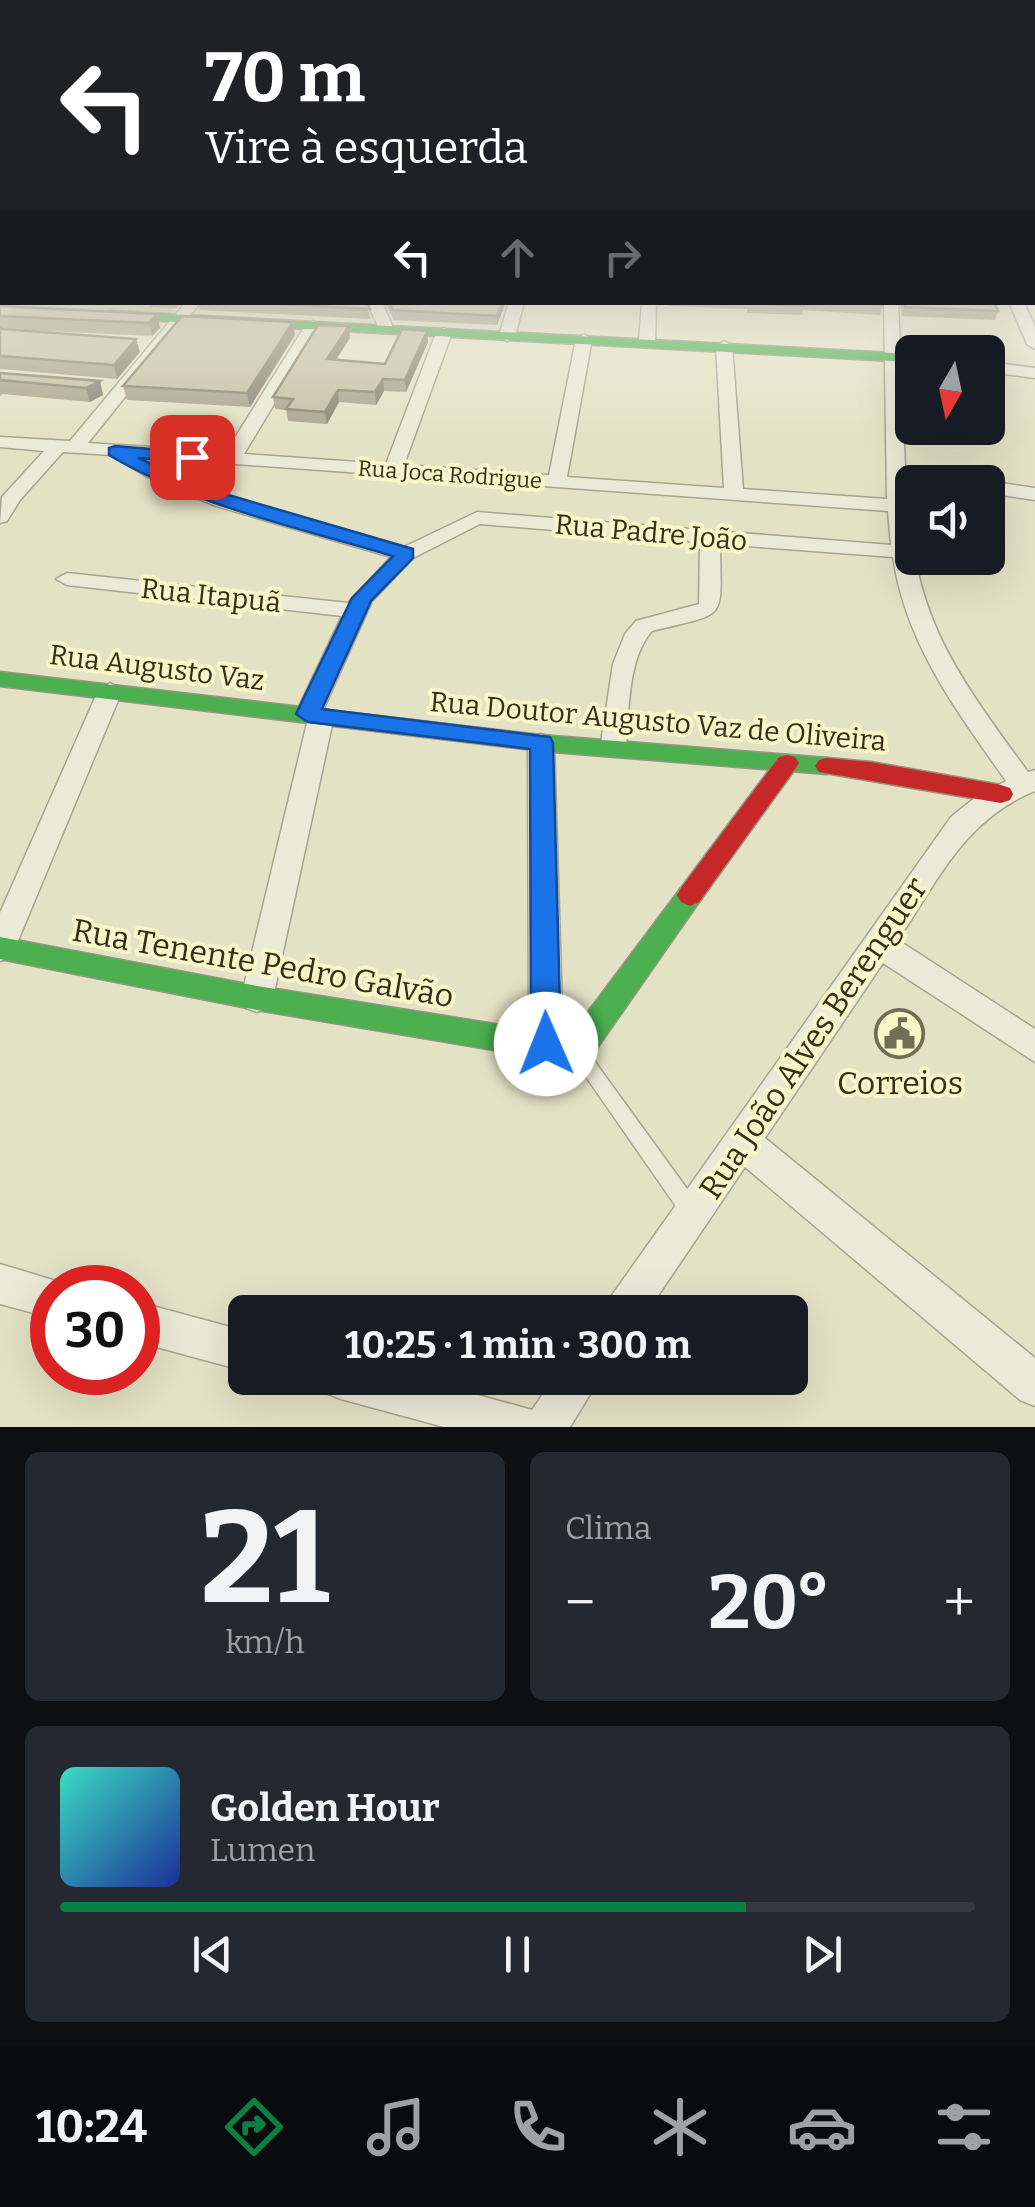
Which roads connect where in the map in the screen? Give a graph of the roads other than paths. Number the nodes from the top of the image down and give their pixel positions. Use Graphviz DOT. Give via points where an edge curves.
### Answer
graph roads {
  1 [pos="375,305"];
  2 [pos="516,305"];
  3 [pos="649,305"];
  4 [pos="892,305"];
  5 [pos="1017,305"];
  6 [pos="190,311"];
  7 [pos="89,314"];
  8 [pos="313,326"];
  9 [pos="386,330"];
  10 [pos="444,333"];
  11 [pos="898,335"];
  12 [pos="507,336"];
  13 [pos="584,340"];
  14 [pos="647,342"];
  15 [pos="139,343"];
  16 [pos="158,344"];
  17 [pos="1035,344"];
  18 [pos="724,346"];
  19 [pos="895,357"];
  20 [pos="1005,369"];
  21 [pos="1035,373"];
  22 [pos="0,442"];
  23 [pos="66,448"];
  24 [pos="115,452"];
  25 [pos="231,460"];
  26 [pos="392,470"];
  27 [pos="488,476"];
  28 [pos="557,481"];
  29 [pos="1005,489"];
  30 [pos="734,494"];
  31 [pos="1035,494"];
  32 [pos="895,506"];
  33 [pos="0,517"];
  34 [pos="477,518"];
  35 [pos="710,537"];
  36 [pos="895,551"];
  37 [pos="406,554"];
  38 [pos="908,575"];
  39 [pos="66,579"];
  40 [pos="356,611"];
  41 [pos="0,679"];
  42 [pos="110,691"];
  43 [pos="315,715"];
  44 [pos="542,743"];
  45 [pos="613,749"];
  46 [pos="788,763"];
  47 [pos="1023,789"];
  48 [pos="876,942"];
  49 [pos="0,948"];
  50 [pos="257,998"];
  51 [pos="546,1044"];
  52 [pos="1035,1047"];
  53 [pos="578,1051"];
  54 [pos="742,1142"];
  55 [pos="693,1213"];
  56 [pos="0,1284"];
  57 [pos="30,1292"];
  58 [pos="636,1295"];
  59 [pos="160,1328"];
  60 [pos="228,1346"];
  61 [pos="1035,1385"];
  62 [pos="404,1395"];
  63 [pos="567,1395"];
  64 [pos="522,1427"];
  65 [pos="545,1427"];
  1 -- 9 [label="street"];
  2 -- 12 [label="street"];
  3 -- 14 [label="street"];
  4 -- 11 [label="street"];
  5 -- 17 [label="street"];
  6 -- 7 [label="street"];
  6 -- 8 [label="street"];
  6 -- 16 [label="street"];
  8 -- 9 [label="street"];
  8 -- 25 [label="street"];
  9 -- 10 [label="street"];
  10 -- 12 [label="street"];
  10 -- 26 [label="street"];
  12 -- 13 [label="street"];
  13 -- 14 [label="street"];
  13 -- 28 [label="street"];
  14 -- 18 [label="street"];
  15 -- 16 [label="street"];
  16 -- 23 [label="street" via="111,388"];
  18 -- 19 [label="street"];
  18 -- 30 [label="street"];
  20 -- 21 [label="street"];
  22 -- 23 [label="street, Rua Joca Rodrigue"];
  23 -- 24 [label="street, Rua Joca Rodrigue"];
  23 -- 33 [label="street"];
  24 -- 25 [label="street, Rua Joca Rodrigue"];
  24 -- 37 [label="street" via="202,493"];
  25 -- 26 [label="street, Rua Joca Rodrigue"];
  26 -- 27 [label="street, Rua Joca Rodrigue"];
  27 -- 28 [label="street, Rua Joca Rodrigue"];
  27 -- 34 [label="street"];
  28 -- 30 [label="street, Rua Joca Rodrigue"];
  29 -- 31 [label="street"];
  30 -- 32 [label="street, Rua Joca Rodrigue"];
  34 -- 35 [label="street, Rua Padre João"];
  34 -- 37 [label="street"];
  35 -- 36 [label="street, Rua Padre João"];
  35 -- 45 [label="street" via="710,605 636,632"];
  37 -- 40 [label="street" via="372,584"];
  38 -- 47 [label="street" via="940,662"];
  39 -- 40 [label="street, Rua Itapuã"];
  40 -- 43 [label="street"];
  41 -- 42 [label="street, Rua Augusto Vaz"];
  42 -- 43 [label="street, Rua Augusto Vaz"];
  42 -- 49 [label="street"];
  43 -- 44 [label="street, Rua Doutor Augusto Vaz de Oliveira"];
  43 -- 50 [label="street"];
  44 -- 45 [label="street, Rua Doutor Augusto Vaz de Oliveira"];
  44 -- 51 [label="street"];
  45 -- 46 [label="street, Rua Doutor Augusto Vaz de Oliveira"];
  46 -- 47 [label="street, Rua Doutor Augusto Vaz de Oliveira"];
  46 -- 53 [label="street"];
  47 -- 48 [label="street, Rua João Alves Berenguer" via="961,824"];
  48 -- 52 [label="street"];
  48 -- 54 [label="street, Rua João Alves Berenguer"];
  49 -- 50 [label="street, Rua Tenente Pedro Galvão"];
  50 -- 51 [label="street, Rua Tenente Pedro Galvão"];
  51 -- 53 [label="street, Rua Tenente Pedro Galvão"];
  53 -- 55 [label="lane"];
  54 -- 55 [label="street, Rua João Alves Berenguer"];
  54 -- 61 [label="street"];
  55 -- 58 [label="street, Rua João Alves Berenguer"];
  56 -- 57 [label="street"];
  59 -- 60 [label="street"];
  62 -- 64 [label="street"];
  63 -- 65 [label="street"];
}
